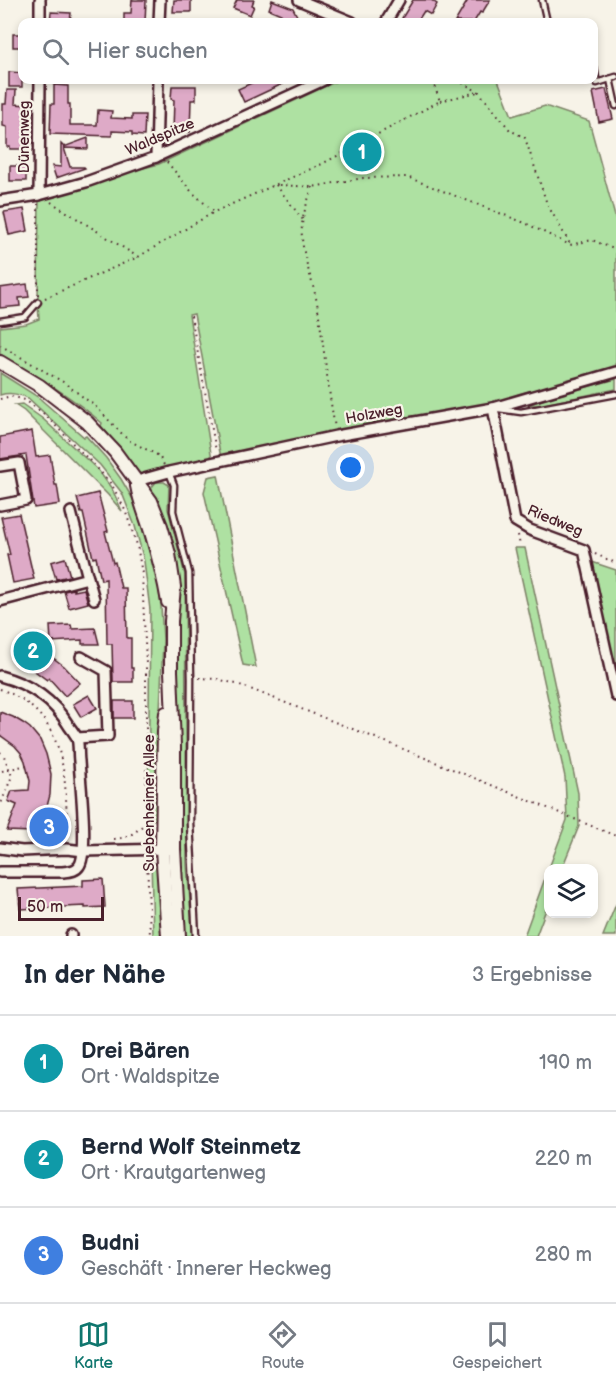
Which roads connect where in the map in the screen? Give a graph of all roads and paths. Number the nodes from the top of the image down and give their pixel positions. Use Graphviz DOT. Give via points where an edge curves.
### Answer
graph roads {
  1 [pos="40,0"];
  2 [pos="160,0"];
  3 [pos="298,0"];
  4 [pos="399,0"];
  5 [pos="542,0"];
  6 [pos="40,18"];
  7 [pos="159,18"];
  8 [pos="342,18"];
  9 [pos="388,18"];
  10 [pos="546,18"];
  11 [pos="616,77"];
  12 [pos="610,79"];
  13 [pos="598,83"];
  14 [pos="40,84"];
  15 [pos="158,84"];
  16 [pos="315,84"];
  17 [pos="434,84"];
  18 [pos="464,84"];
  19 [pos="478,92"];
  20 [pos="440,101"];
  21 [pos="616,106"];
  22 [pos="156,157"];
  23 [pos="276,185"];
  24 [pos="312,187"];
  25 [pos="39,195"];
  26 [pos="0,201"];
  27 [pos="214,212"];
  28 [pos="303,220"];
  29 [pos="570,245"];
  30 [pos="616,250"];
  31 [pos="138,256"];
  32 [pos="38,302"];
  33 [pos="191,316"];
  34 [pos="0,321"];
  35 [pos="0,345"];
  36 [pos="0,362"];
  37 [pos="616,372"];
  38 [pos="616,394"];
  39 [pos="0,399"];
  40 [pos="493,408"];
  41 [pos="336,436"];
  42 [pos="218,462"];
  43 [pos="0,466"];
  44 [pos="169,472"];
  45 [pos="136,482"];
  46 [pos="0,505"];
  47 [pos="71,512"];
  48 [pos="584,550"];
  49 [pos="616,563"];
  50 [pos="88,578"];
  51 [pos="94,599"];
  52 [pos="0,601"];
  53 [pos="81,657"];
  54 [pos="0,676"];
  55 [pos="190,679"];
  56 [pos="0,689"];
  57 [pos="616,696"];
  58 [pos="77,738"];
  59 [pos="0,752"];
  60 [pos="27,765"];
  61 [pos="10,770"];
  62 [pos="2,771"];
  63 [pos="0,806"];
  64 [pos="145,823"];
  65 [pos="616,836"];
  66 [pos="112,839"];
  67 [pos="0,848"];
  68 [pos="67,849"];
  69 [pos="168,849"];
  70 [pos="146,850"];
  71 [pos="84,851"];
  72 [pos="0,872"];
  73 [pos="150,936"];
  74 [pos="168,936"];
  75 [pos="179,936"];
  76 [pos="195,936"];
  1 -- 6 [label="street"];
  2 -- 7 [label="street"];
  3 -- 8 [label="street"];
  4 -- 9 [label="street"];
  5 -- 10 [label="lane"];
  11 -- 12 [label="lane"];
  12 -- 13 [label="lane"];
  12 -- 21 [label="lane"];
  14 -- 25 [label="street, Dünenweg"];
  15 -- 22 [label="street"];
  16 -- 22 [label="street, Waldspitze"];
  17 -- 20 [label="path"];
  18 -- 19 [label="path"];
  19 -- 20 [label="path"];
  19 -- 29 [label="path" via="510,130 525,138 548,204"];
  20 -- 23 [label="path"];
  22 -- 25 [label="street, Waldspitze"];
  22 -- 27 [label="path" via="168,163"];
  23 -- 24 [label="path"];
  23 -- 27 [label="path"];
  23 -- 28 [label="path"];
  24 -- 28 [label="path"];
  24 -- 29 [label="path" via="363,178 407,177"];
  25 -- 26 [label="street, Waldspitze"];
  25 -- 31 [label="path"];
  25 -- 32 [label="path"];
  27 -- 31 [label="path"];
  28 -- 41 [label="path" via="303,244 316,296"];
  29 -- 30 [label="path" via="592,240"];
  31 -- 32 [label="path"];
  32 -- 34 [label="lane" via="25,317"];
  33 -- 42 [label="path"];
  35 -- 44 [label="path" via="95,406 128,440 159,456"];
  36 -- 45 [label="main road, Suebenheimer Allee" via="87,422"];
  37 -- 40 [label="street, Holzweg"];
  38 -- 40 [label="lane" via="520,412"];
  39 -- 64 [label="path" via="11,396 25,400 98,469 125,510 137,545 146,675"];
  40 -- 41 [label="street, Holzweg"];
  40 -- 48 [label="street, Riedweg" via="515,521"];
  41 -- 42 [label="street, Holzweg"];
  42 -- 44 [label="street, Holzweg"];
  43 -- 46 [label="street" via="19,463 26,500"];
  44 -- 45 [label="street, Holzweg"];
  44 -- 55 [label="lane" via="174,485 173,511 189,573"];
  45 -- 69 [label="main road, Suebenheimer Allee" via="158,556 171,621 171,671 164,731"];
  47 -- 50 [label="street"];
  48 -- 49 [label="path"];
  48 -- 57 [label="street, Riedweg"];
  50 -- 51 [label="street"];
  50 -- 52 [label="street"];
  53 -- 58 [label="street" via="106,671 108,736"];
  54 -- 58 [label="street" via="33,688 63,716"];
  55 -- 65 [label="path" via="217,679 240,685"];
  55 -- 76 [label="lane"];
  56 -- 68 [label="path" via="30,705 53,733 60,751 65,789"];
  58 -- 71 [label="street"];
  59 -- 61 [label="path"];
  60 -- 61 [label="path"];
  61 -- 62 [label="path"];
  61 -- 63 [label="path" via="12,776"];
  64 -- 66 [label="path" via="136,833"];
  64 -- 70 [label="path"];
  67 -- 68 [label="street"];
  68 -- 71 [label="street"];
  69 -- 70 [label="street"];
  69 -- 74 [label="main road, Suebenheimer Allee"];
  69 -- 75 [label="main road, Suebenheimer Allee"];
  70 -- 71 [label="street"];
  70 -- 73 [label="path"];
  71 -- 72 [label="street" via="81,864 73,871"];
}
